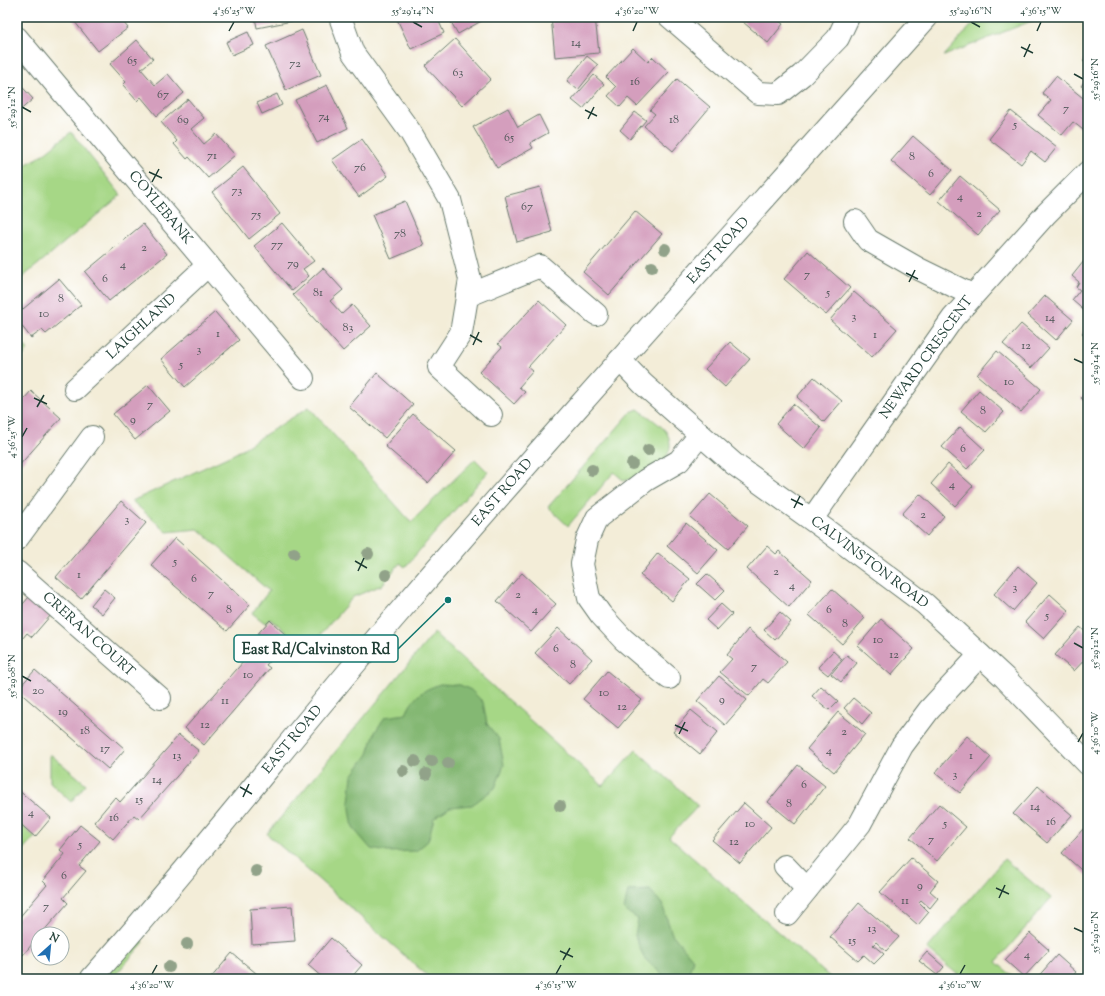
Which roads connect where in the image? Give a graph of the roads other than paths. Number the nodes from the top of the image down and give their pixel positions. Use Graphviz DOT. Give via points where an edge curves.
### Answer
graph roads {
  1 [pos="340,17"];
  2 [pos="670,17"];
  3 [pos="848,17"];
  4 [pos="927,17"];
  5 [pos="17,38"];
  6 [pos="1088,172"];
  7 [pos="855,220"];
  8 [pos="208,265"];
  9 [pos="972,295"];
  10 [pos="467,296"];
  11 [pos="596,314"];
  12 [pos="620,360"];
  13 [pos="303,378"];
  14 [pos="75,389"];
  15 [pos="491,415"];
  16 [pos="700,435"];
  17 [pos="92,437"];
  18 [pos="812,520"];
  19 [pos="17,539"];
  20 [pos="17,572"];
  21 [pos="980,654"];
  22 [pos="669,678"];
  23 [pos="160,698"];
  24 [pos="1086,760"];
  25 [pos="785,866"];
  26 [pos="807,888"];
  27 [pos="787,914"];
  28 [pos="91,979"];
  1 -- 10 [label="street" via="353,53 411,133 450,200 470,279"];
  2 -- 3 [label="street" via="758,93 778,94 802,75 838,38"];
  4 -- 12 [label="street, EAST ROAD"];
  5 -- 8 [label="street, COYLEBANK"];
  6 -- 9 [label="street, NEWARD CRESCENT"];
  7 -- 9 [label="street" via="868,240"];
  8 -- 13 [label="street, COYLEBANK"];
  8 -- 14 [label="street, LAIGHLAND"];
  9 -- 18 [label="street, NEWARD CRESCENT" via="953,318"];
  10 -- 11 [label="street" via="540,266"];
  10 -- 15 [label="street" via="461,333 439,367"];
  12 -- 16 [label="street, CALVINSTON ROAD"];
  12 -- 28 [label="street, EAST ROAD" via="398,612 138,927"];
  16 -- 18 [label="street, CALVINSTON ROAD" via="734,464"];
  16 -- 22 [label="street" via="679,461 646,480 597,518 587,540 582,564 589,598 601,615 623,639"];
  17 -- 19 [label="street"];
  18 -- 21 [label="street, CALVINSTON ROAD" via="924,604"];
  20 -- 23 [label="street, CRERAN COURT"];
  21 -- 24 [label="street, CALVINSTON ROAD"];
  21 -- 26 [label="street" via="929,710 902,746 860,824"];
  25 -- 26 [label="street"];
  26 -- 27 [label="street"];
}
